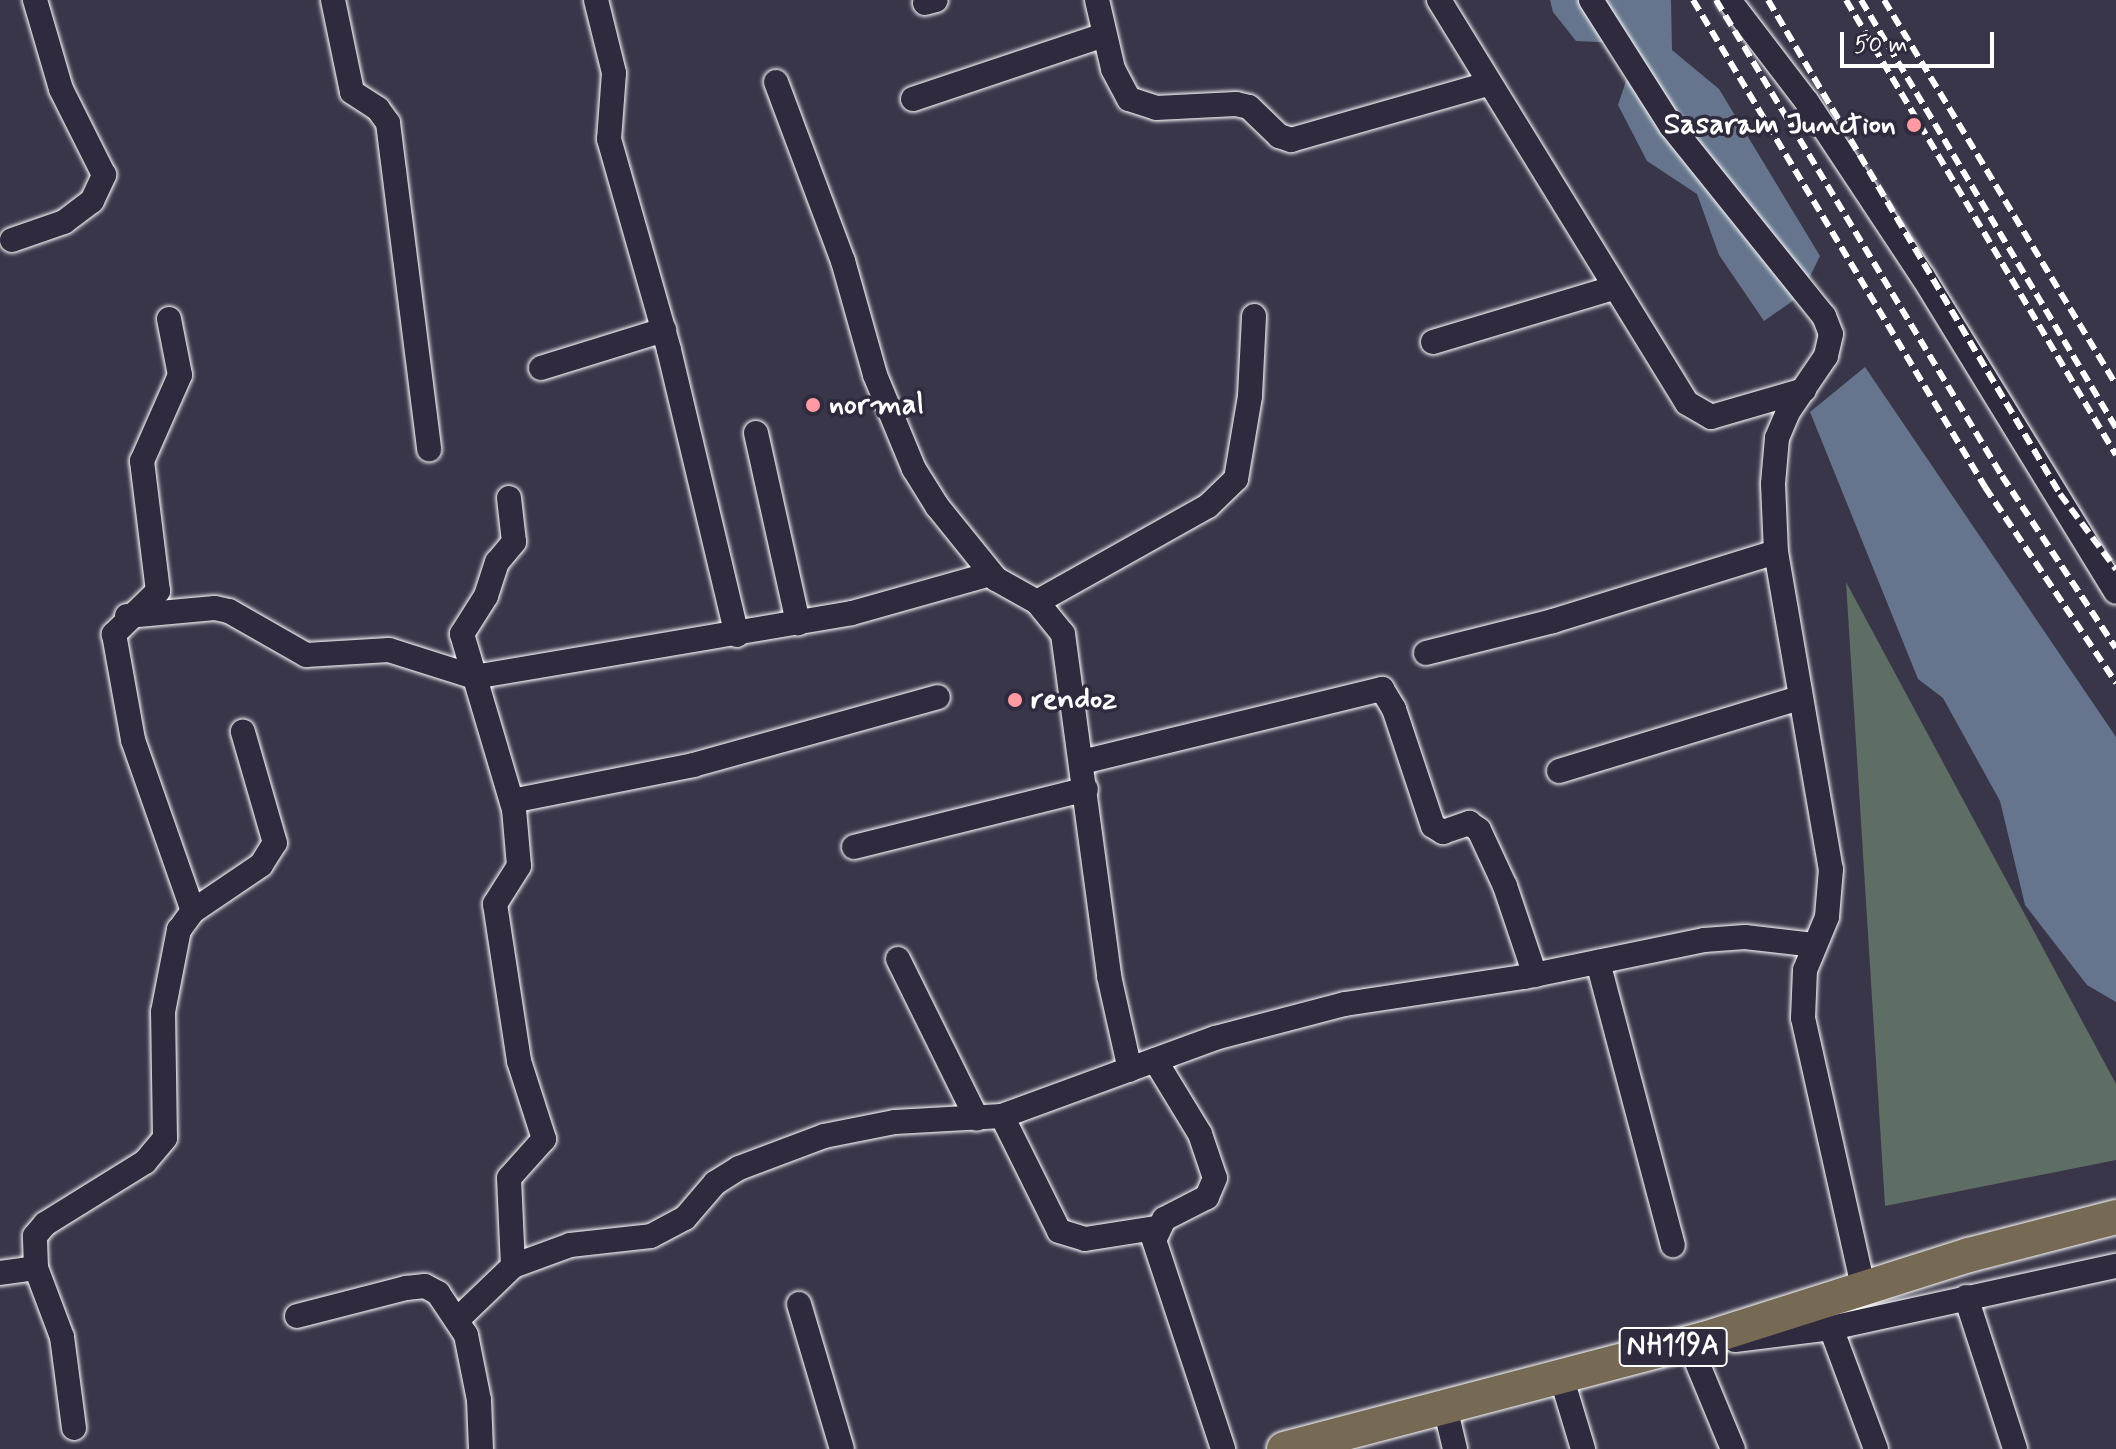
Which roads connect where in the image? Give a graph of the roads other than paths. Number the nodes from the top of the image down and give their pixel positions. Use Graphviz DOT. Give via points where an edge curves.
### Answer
graph roads {
  1 [pos="35,0"];
  2 [pos="333,0"];
  3 [pos="596,0"];
  4 [pos="1097,0"];
  5 [pos="1439,0"];
  6 [pos="1591,0"];
  7 [pos="1729,0"];
  8 [pos="1104,35"];
  9 [pos="776,82"];
  10 [pos="1488,84"];
  11 [pos="913,99"];
  12 [pos="12,240"];
  13 [pos="1613,288"];
  14 [pos="1254,316"];
  15 [pos="169,319"];
  16 [pos="664,330"];
  17 [pos="1433,342"];
  18 [pos="541,368"];
  19 [pos="1804,390"];
  20 [pos="756,433"];
  21 [pos="429,449"];
  22 [pos="509,498"];
  23 [pos="1776,552"];
  24 [pos="991,574"];
  25 [pos="2116,592"];
  26 [pos="1037,602"];
  27 [pos="127,616"];
  28 [pos="798,623"];
  29 [pos="737,635"];
  30 [pos="1426,653"];
  31 [pos="474,677"];
  32 [pos="938,697"];
  33 [pos="1800,698"];
  34 [pos="243,732"];
  35 [pos="1082,762"];
  36 [pos="1559,771"];
  37 [pos="1086,789"];
  38 [pos="512,801"];
  39 [pos="854,847"];
  40 [pos="193,911"];
  41 [pos="1814,945"];
  42 [pos="898,959"];
  43 [pos="1598,962"];
  44 [pos="1535,975"];
  45 [pos="1155,1060"];
  46 [pos="1130,1070"];
  47 [pos="1002,1116"];
  48 [pos="977,1119"];
  49 [pos="2116,1217"];
  50 [pos="1155,1228"];
  51 [pos="1673,1245"];
  52 [pos="513,1266"];
  53 [pos="2116,1266"];
  54 [pos="36,1268"];
  55 [pos="0,1273"];
  56 [pos="1863,1286"];
  57 [pos="1966,1297"];
  58 [pos="799,1304"];
  59 [pos="297,1316"];
  60 [pos="458,1319"];
  61 [pos="1831,1328"];
  62 [pos="1696,1341"];
  63 [pos="1561,1376"];
  64 [pos="1445,1407"];
  65 [pos="74,1428"];
  66 [pos="481,1449"];
  67 [pos="842,1449"];
  68 [pos="1223,1449"];
  69 [pos="1288,1449"];
  70 [pos="1455,1449"];
  71 [pos="1583,1449"];
  72 [pos="1733,1449"];
  73 [pos="1876,1449"];
  74 [pos="2015,1449"];
  1 -- 12 [label="street" via="61,89 104,175 92,201 64,222"];
  2 -- 21 [label="street" via="352,92 378,109 388,123"];
  3 -- 16 [label="street" via="614,73 609,139"];
  4 -- 8 [label="street"];
  5 -- 10 [label="street"];
  6 -- 19 [label="street" via="1671,126 1824,316 1831,334 1826,356"];
  7 -- 25 [label="street" via="1807,102 1923,277"];
  8 -- 10 [label="street" via="1120,87 1141,107 1236,104 1249,107 1279,136 1291,140"];
  8 -- 11 [label="street"];
  9 -- 24 [label="street" via="843,261 896,428 937,506"];
  10 -- 13 [label="street"];
  13 -- 17 [label="street"];
  13 -- 19 [label="street" via="1698,413 1727,414"];
  14 -- 26 [label="street" via="1250,396 1236,479 1208,506"];
  15 -- 27 [label="street" via="180,375 142,461 158,591"];
  16 -- 18 [label="street"];
  16 -- 29 [label="street"];
  19 -- 23 [label="street" via="1777,438"];
  20 -- 28 [label="street"];
  22 -- 31 [label="street" via="516,537 497,562 486,596 462,634"];
  23 -- 30 [label="street" via="1553,621"];
  23 -- 33 [label="street"];
  24 -- 26 [label="street"];
  24 -- 28 [label="street" via="896,603"];
  26 -- 35 [label="street" via="1051,616 1070,656"];
  27 -- 31 [label="street" via="215,608 306,655 389,650"];
  27 -- 40 [label="street" via="114,634 133,740"];
  28 -- 29 [label="street"];
  29 -- 31 [label="street"];
  31 -- 38 [label="street"];
  32 -- 38 [label="street" via="693,765"];
  33 -- 36 [label="street"];
  33 -- 41 [label="street" via="1831,869 1830,905"];
  34 -- 40 [label="street" via="275,843 261,865"];
  35 -- 37 [label="street"];
  35 -- 44 [label="street" via="1382,689 1394,709 1433,826 1443,832 1469,823 1479,830 1505,886"];
  37 -- 39 [label="street"];
  37 -- 46 [label="street" via="1111,989"];
  38 -- 52 [label="street" via="519,866 495,904 519,1061 544,1139 509,1178"];
  40 -- 54 [label="street" via="179,930 167,974 165,1138 145,1162 45,1224 32,1250"];
  41 -- 43 [label="street" via="1745,937"];
  41 -- 56 [label="street" via="1805,970 1803,1018"];
  42 -- 48 [label="street"];
  43 -- 44 [label="street"];
  43 -- 51 [label="street"];
  44 -- 45 [label="street" via="1312,1010"];
  45 -- 46 [label="street"];
  45 -- 50 [label="street" via="1200,1134 1215,1178 1207,1197"];
  46 -- 47 [label="street"];
  47 -- 48 [label="street"];
  47 -- 50 [label="street" via="1059,1231 1085,1239"];
  48 -- 52 [label="street" via="895,1122 824,1136 739,1168 715,1183 685,1218 651,1236 570,1245"];
  49 -- 56 [label="highway, NH119A"];
  50 -- 68 [label="street" via="1158,1256"];
  52 -- 60 [label="street"];
  53 -- 57 [label="street"];
  54 -- 55 [label="street"];
  54 -- 65 [label="street" via="62,1337"];
  56 -- 62 [label="highway, NH119A"];
  57 -- 61 [label="street"];
  57 -- 74 [label="street"];
  58 -- 67 [label="street"];
  59 -- 60 [label="street" via="425,1286 438,1293"];
  60 -- 66 [label="street" via="473,1365"];
  61 -- 62 [label="street"];
  61 -- 73 [label="street"];
  62 -- 63 [label="highway, NH119A"];
  62 -- 72 [label="street"];
  63 -- 64 [label="highway, NH119A"];
  63 -- 71 [label="street"];
  64 -- 69 [label="highway, NH119A"];
  64 -- 70 [label="street"];
}
